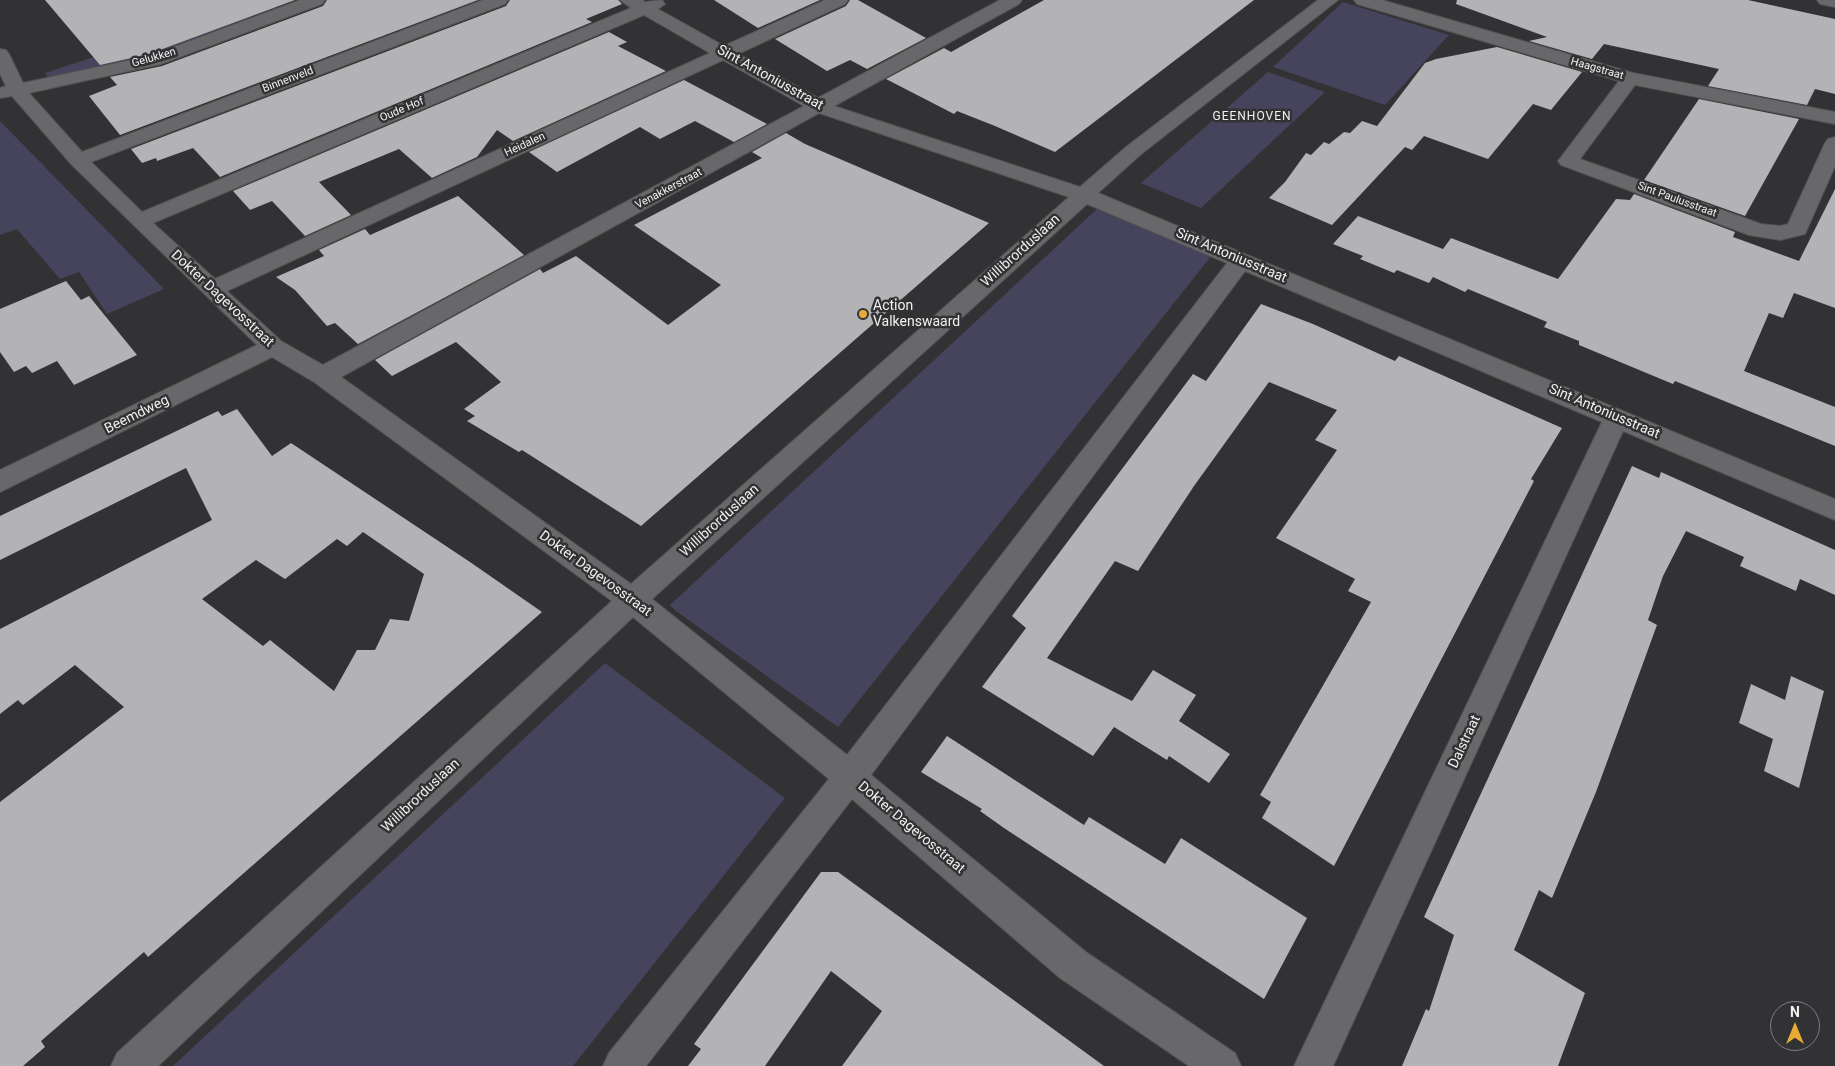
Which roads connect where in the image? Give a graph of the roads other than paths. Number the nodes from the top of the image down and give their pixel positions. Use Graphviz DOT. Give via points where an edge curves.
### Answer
graph roads {
  1 [pos="499,0"];
  2 [pos="665,0"];
  3 [pos="840,0"];
  4 [pos="1013,0"];
  5 [pos="1329,0"];
  6 [pos="1363,0"];
  7 [pos="1826,0"];
  8 [pos="305,2"];
  9 [pos="1835,2"];
  10 [pos="637,4"];
  11 [pos="723,53"];
  12 [pos="0,54"];
  13 [pos="1630,78"];
  14 [pos="8,92"];
  15 [pos="819,108"];
  16 [pos="1835,118"];
  17 [pos="1835,143"];
  18 [pos="78,160"];
  19 [pos="1084,195"];
  20 [pos="139,221"];
  21 [pos="1241,260"];
  22 [pos="211,290"];
  23 [pos="273,347"];
  24 [pos="323,376"];
  25 [pos="1617,417"];
  26 [pos="0,482"];
  27 [pos="1835,510"];
  28 [pos="632,600"];
  29 [pos="850,777"];
  30 [pos="130,1066"];
  31 [pos="622,1066"];
  32 [pos="1222,1066"];
  33 [pos="1313,1066"];
  1 -- 18 [label="street, Binnenveld"];
  2 -- 10 [label="street, Oude Hof"];
  3 -- 11 [label="street, Heidalen"];
  4 -- 15 [label="street, Venakkerstraat"];
  5 -- 19 [label="street, Willibrorduslaan" via="1133,151"];
  6 -- 13 [label="street, Haagstraat"];
  7 -- 9 [label="street"];
  8 -- 14 [label="street, Gelukken" via="155,60"];
  10 -- 11 [label="street, Sint Antoniusstraat"];
  10 -- 20 [label="street, Oude Hof"];
  11 -- 15 [label="street, Sint Antoniusstraat"];
  11 -- 22 [label="street, Heidalen"];
  12 -- 14 [label="street, Dokter Dagevosstraat"];
  13 -- 16 [label="street, Haagstraat"];
  13 -- 17 [label="street, Sint Paulusstraat" via="1568,161 1757,230 1780,233 1797,229"];
  14 -- 18 [label="street, Dokter Dagevosstraat"];
  15 -- 19 [label="street, Sint Antoniusstraat"];
  15 -- 24 [label="street, Venakkerstraat"];
  18 -- 20 [label="street, Dokter Dagevosstraat"];
  19 -- 21 [label="street, Sint Antoniusstraat"];
  19 -- 28 [label="street, Willibrorduslaan"];
  20 -- 22 [label="street, Dokter Dagevosstraat"];
  21 -- 25 [label="street, Sint Antoniusstraat"];
  21 -- 29 [label="street"];
  22 -- 23 [label="street, Dokter Dagevosstraat"];
  23 -- 24 [label="street, Dokter Dagevosstraat"];
  23 -- 26 [label="street, Beemdweg"];
  24 -- 28 [label="street, Dokter Dagevosstraat"];
  25 -- 27 [label="street, Sint Antoniusstraat"];
  25 -- 33 [label="street, Dalstraat"];
  28 -- 29 [label="street, Dokter Dagevosstraat"];
  28 -- 30 [label="street, Willibrorduslaan"];
  29 -- 31 [label="street"];
  29 -- 32 [label="street, Dokter Dagevosstraat" via="1073,965"];
}
